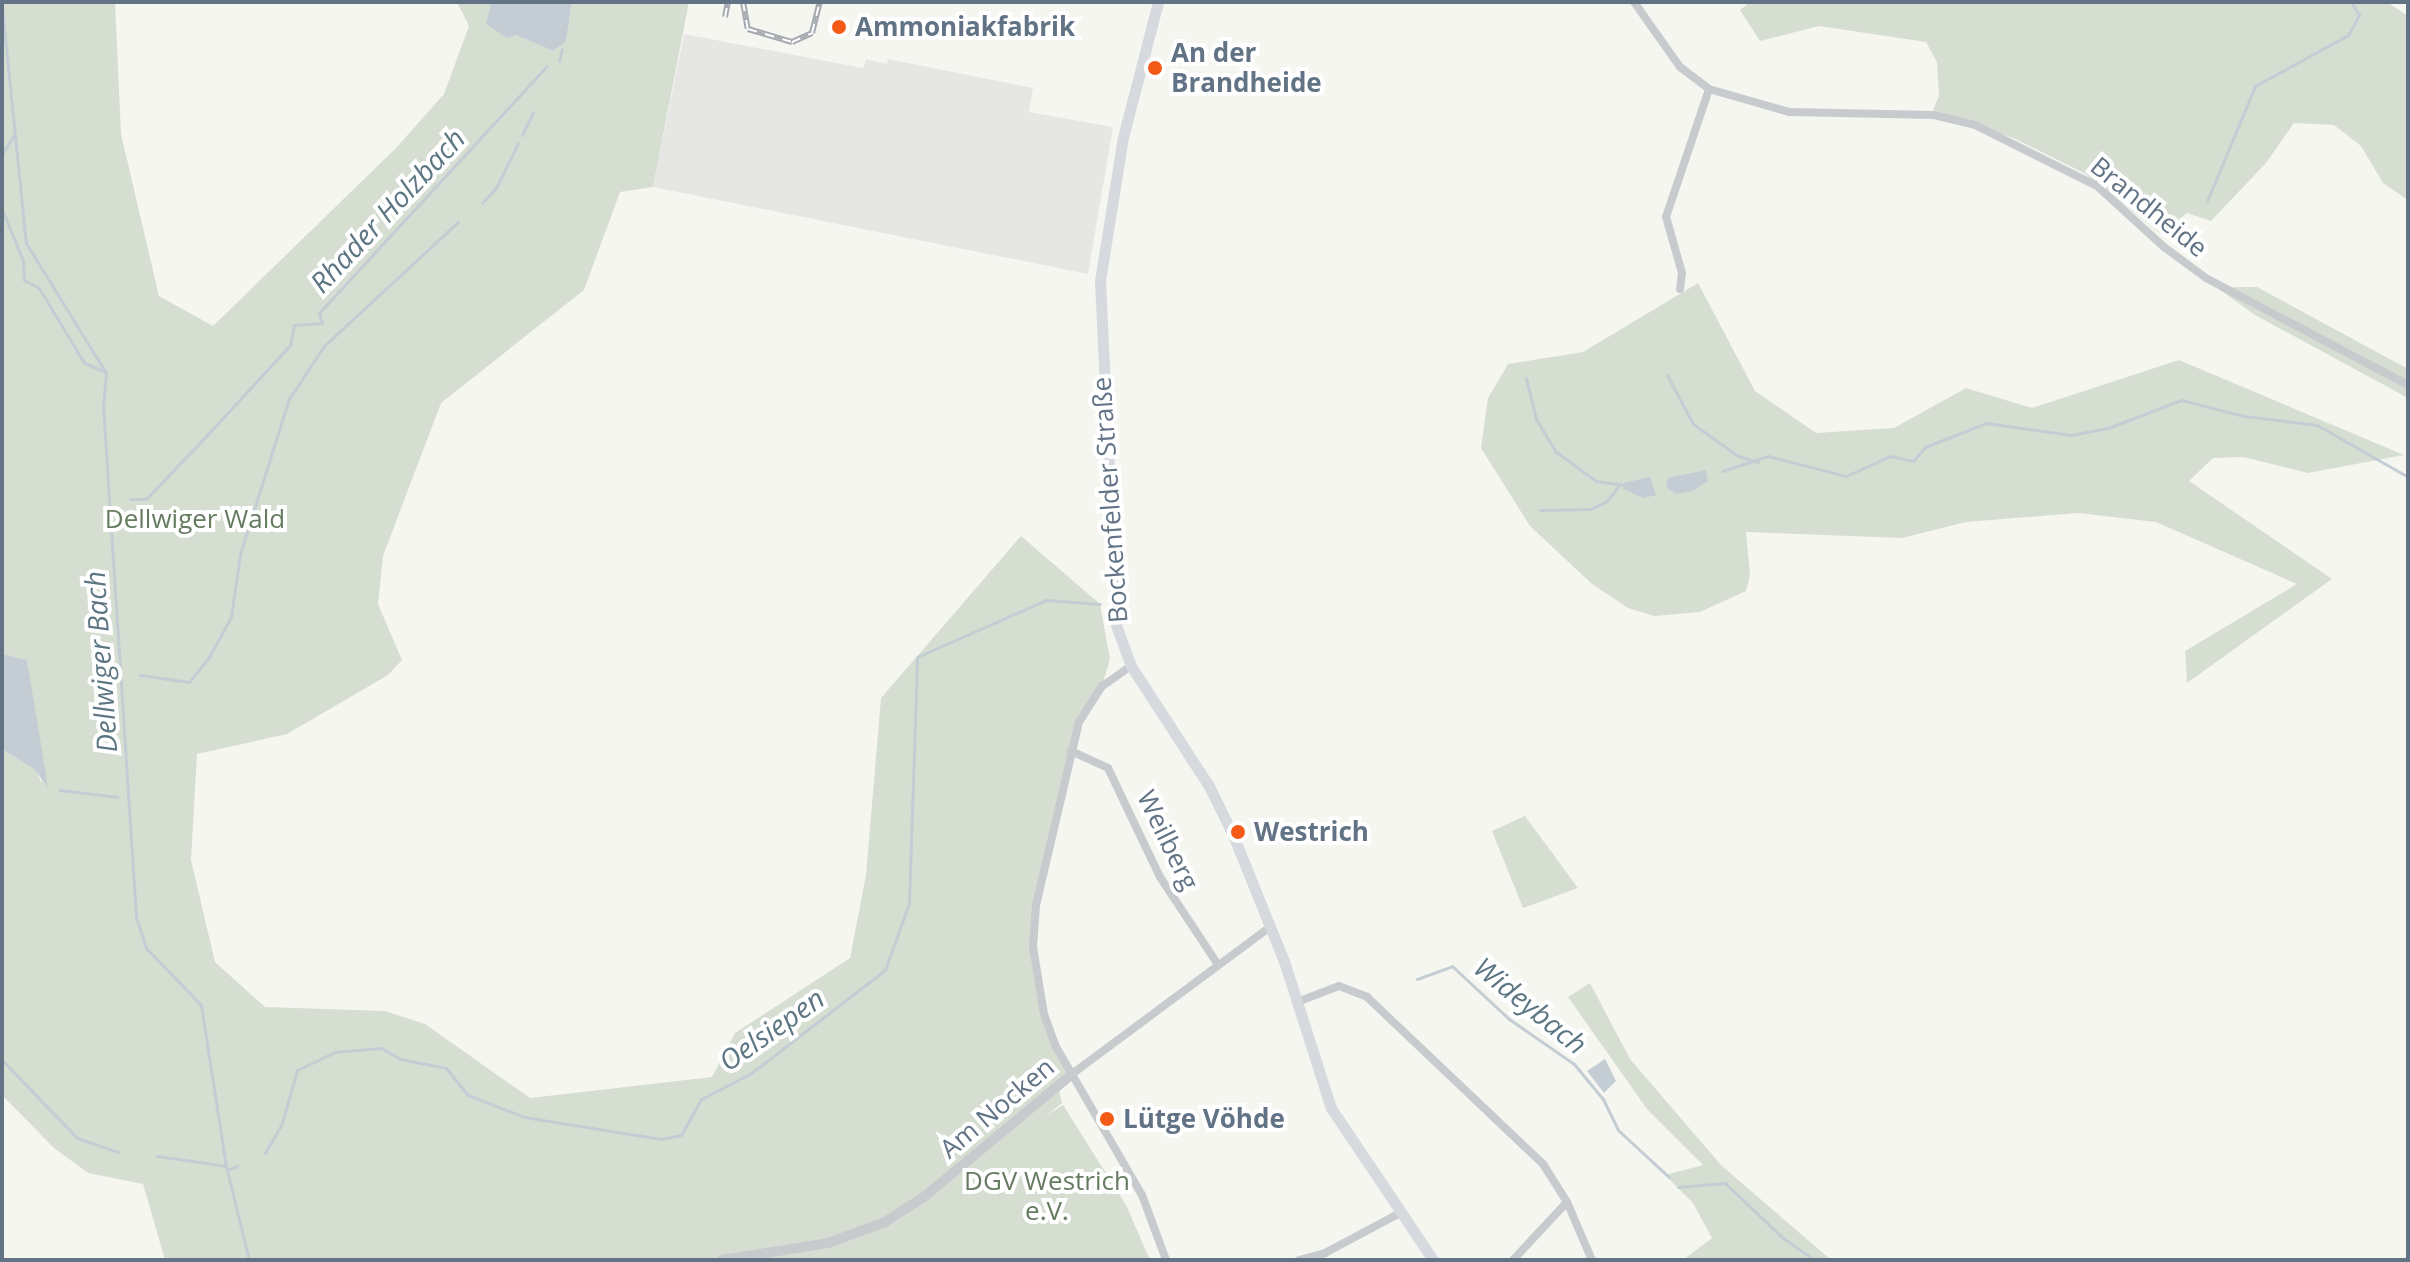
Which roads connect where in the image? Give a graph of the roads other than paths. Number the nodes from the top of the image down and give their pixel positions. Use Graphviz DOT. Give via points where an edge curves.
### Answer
graph roads {
  1 [pos="1158,2"];
  2 [pos="1634,2"];
  3 [pos="1709,89"];
  4 [pos="1680,289"];
  5 [pos="2408,385"];
  6 [pos="1131,666"];
  7 [pos="1071,751"];
  8 [pos="1271,926"];
  9 [pos="1217,963"];
  10 [pos="1297,1002"];
  11 [pos="1072,1074"];
  12 [pos="1567,1202"];
  13 [pos="1400,1213"];
  14 [pos="722,1260"];
  15 [pos="1166,1260"];
  16 [pos="1299,1260"];
  17 [pos="1433,1260"];
  18 [pos="1513,1260"];
  19 [pos="1592,1260"];
  1 -- 6 [label="main road, Bockenfelder Straße" via="1123,137 1100,281 1114,610"];
  2 -- 3 [label="street, Brandheide" via="1680,67"];
  3 -- 4 [label="street" via="1666,217 1682,273"];
  3 -- 5 [label="street, Brandheide" via="1789,112 1934,115 1975,125 2097,186 2206,278"];
  6 -- 7 [label="street" via="1085,706"];
  6 -- 8 [label="main road, Bockenfelder Straße" via="1217,802"];
  7 -- 9 [label="street, Weilberg" via="1108,768 1160,877"];
  7 -- 11 [label="street" via="1036,906 1033,947 1044,1014"];
  8 -- 9 [label="street, Am Nocken"];
  8 -- 10 [label="main road, Bockenfelder Straße"];
  9 -- 11 [label="street, Am Nocken"];
  10 -- 12 [label="street" via="1339,986 1358,990 1523,1143"];
  10 -- 13 [label="main road, Bockenfelder Straße" via="1331,1108"];
  11 -- 14 [label="street, Am Nocken" via="924,1197 885,1222 828,1243"];
  11 -- 15 [label="street" via="1142,1195"];
  12 -- 18 [label="street"];
  12 -- 19 [label="street"];
  13 -- 16 [label="street" via="1325,1253"];
  13 -- 17 [label="main road, Bockenfelder Straße"];
}
